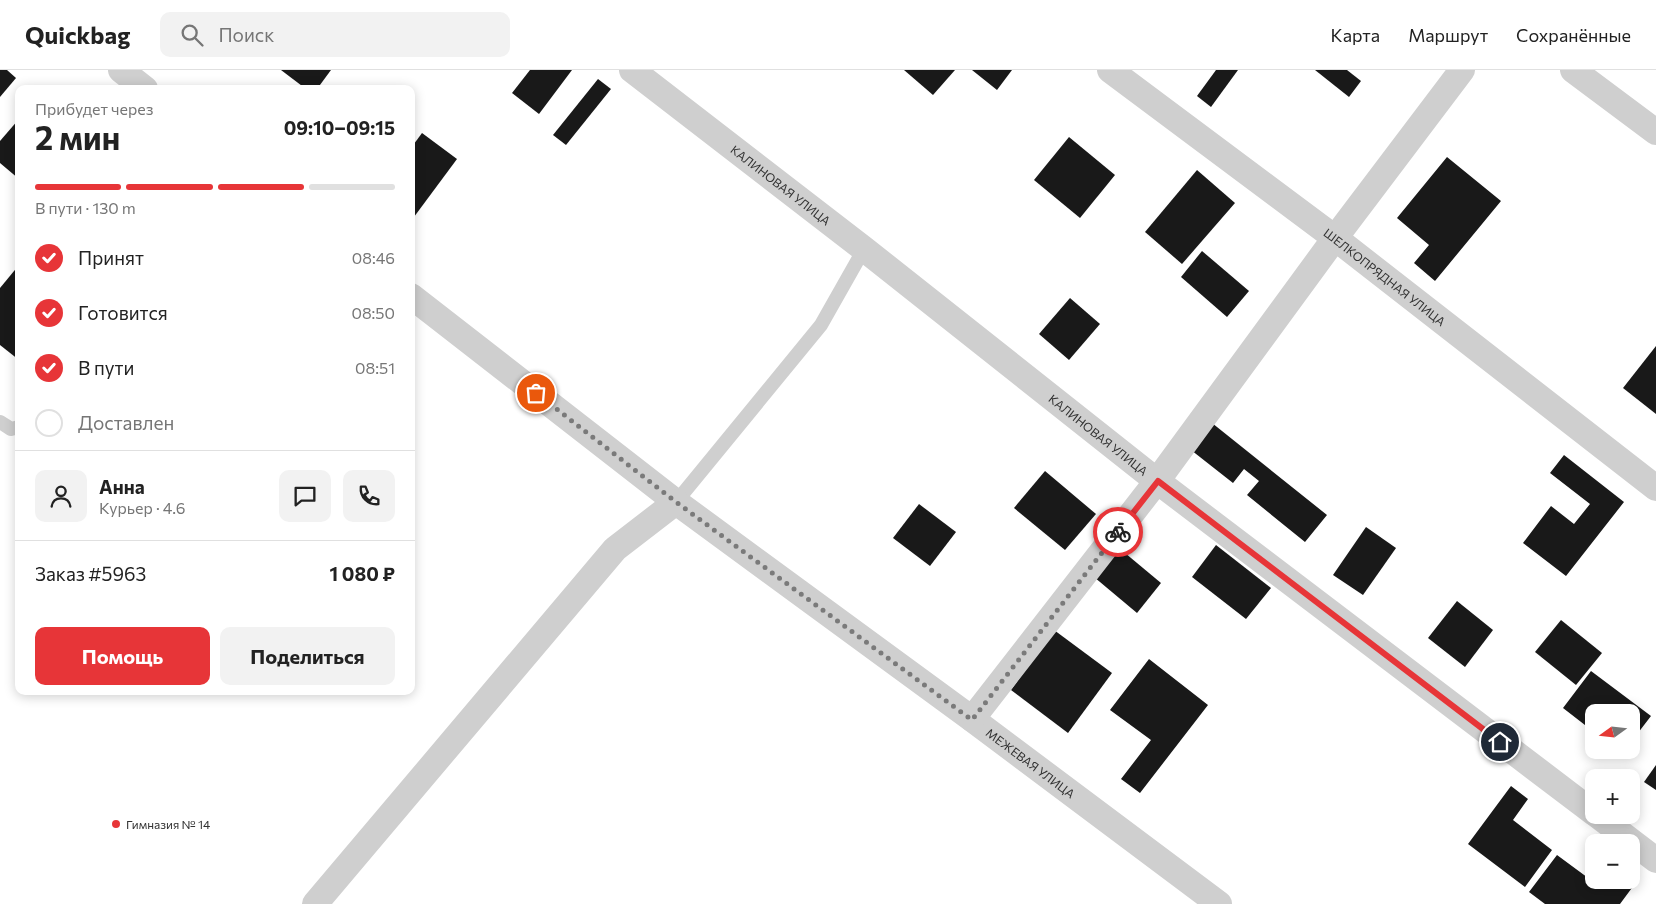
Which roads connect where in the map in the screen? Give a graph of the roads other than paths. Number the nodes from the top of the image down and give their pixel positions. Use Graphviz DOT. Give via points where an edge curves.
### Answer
graph roads {
  1 [pos="121,70"];
  2 [pos="632,70"];
  3 [pos="1110,70"];
  4 [pos="1462,70"];
  5 [pos="1574,70"];
  6 [pos="140,85"];
  7 [pos="1656,132"];
  8 [pos="1335,238"];
  9 [pos="864,249"];
  10 [pos="415,299"];
  11 [pos="0,422"];
  12 [pos="15,428"];
  13 [pos="1158,481"];
  14 [pos="1656,488"];
  15 [pos="676,502"];
  16 [pos="972,720"];
  17 [pos="1585,805"];
  18 [pos="1609,824"];
  19 [pos="1656,860"];
  20 [pos="315,904"];
  21 [pos="1219,904"];
  1 -- 6 [label="street"];
  2 -- 9 [label="street, КАЛИНОВАЯ УЛИЦА"];
  3 -- 8 [label="street, ШЕЛКОПРЯДНАЯ УЛИЦА"];
  4 -- 8 [label="street"];
  5 -- 7 [label="street"];
  8 -- 13 [label="street"];
  8 -- 14 [label="street, ШЕЛКОПРЯДНАЯ УЛИЦА"];
  9 -- 13 [label="street, КАЛИНОВАЯ УЛИЦА"];
  9 -- 15 [label="lane" via="821,325"];
  10 -- 15 [label="street, МЕЖЕВАЯ УЛИЦА"];
  11 -- 12 [label="lane"];
  13 -- 16 [label="street"];
  13 -- 17 [label="street, КАЛИНОВАЯ УЛИЦА"];
  15 -- 16 [label="street, МЕЖЕВАЯ УЛИЦА"];
  15 -- 20 [label="street" via="615,549"];
  16 -- 21 [label="street, МЕЖЕВАЯ УЛИЦА"];
  18 -- 19 [label="street"];
}
